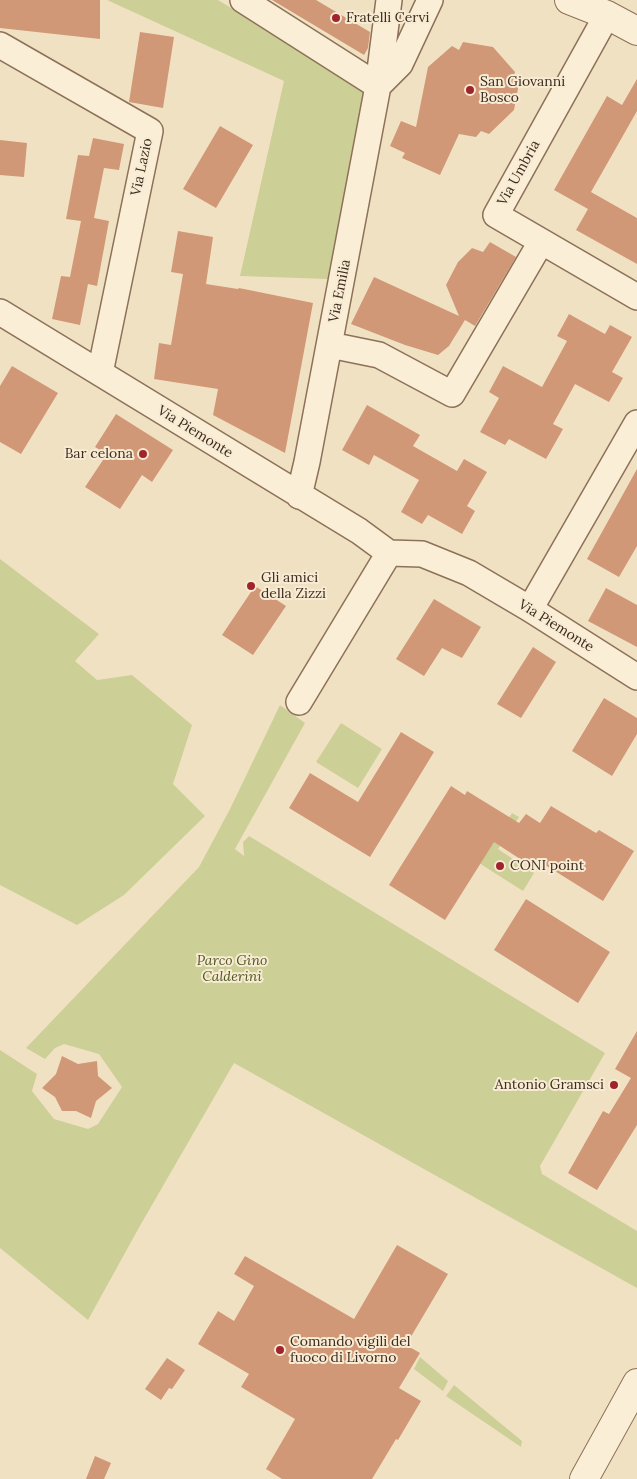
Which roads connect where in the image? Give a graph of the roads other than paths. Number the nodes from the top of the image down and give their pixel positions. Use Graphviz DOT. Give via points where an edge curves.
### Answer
graph roads {
  1 [pos="243,0"];
  2 [pos="389,0"];
  3 [pos="430,0"];
  4 [pos="569,0"];
  5 [pos="607,16"];
  6 [pos="637,31"];
  7 [pos="0,46"];
  8 [pos="378,86"];
  9 [pos="541,242"];
  10 [pos="637,297"];
  11 [pos="0,312"];
  12 [pos="330,345"];
  13 [pos="100,373"];
  14 [pos="637,423"];
  15 [pos="299,496"];
  16 [pos="389,553"];
  17 [pos="530,609"];
  18 [pos="637,677"];
  19 [pos="299,702"];
  20 [pos="637,1383"];
  21 [pos="584,1479"];
  1 -- 8 [label="street"];
  2 -- 8 [label="street, Via Emilia"];
  3 -- 8 [label="street" via="400,64"];
  4 -- 5 [label="street"];
  5 -- 6 [label="street"];
  5 -- 9 [label="street, Via Umbria" via="496,215"];
  7 -- 13 [label="street, Via Lazio" via="150,131"];
  8 -- 12 [label="street, Via Emilia"];
  9 -- 10 [label="street, Via Umbria"];
  9 -- 12 [label="street" via="452,394 379,355"];
  11 -- 13 [label="street, Via Piemonte"];
  12 -- 15 [label="street, Via Emilia"];
  13 -- 15 [label="street, Via Piemonte"];
  14 -- 17 [label="street"];
  15 -- 16 [label="street, Via Piemonte"];
  16 -- 17 [label="street, Via Piemonte" via="422,554 449,564 469,572"];
  16 -- 19 [label="street"];
  17 -- 18 [label="street, Via Piemonte"];
  20 -- 21 [label="street"];
}
